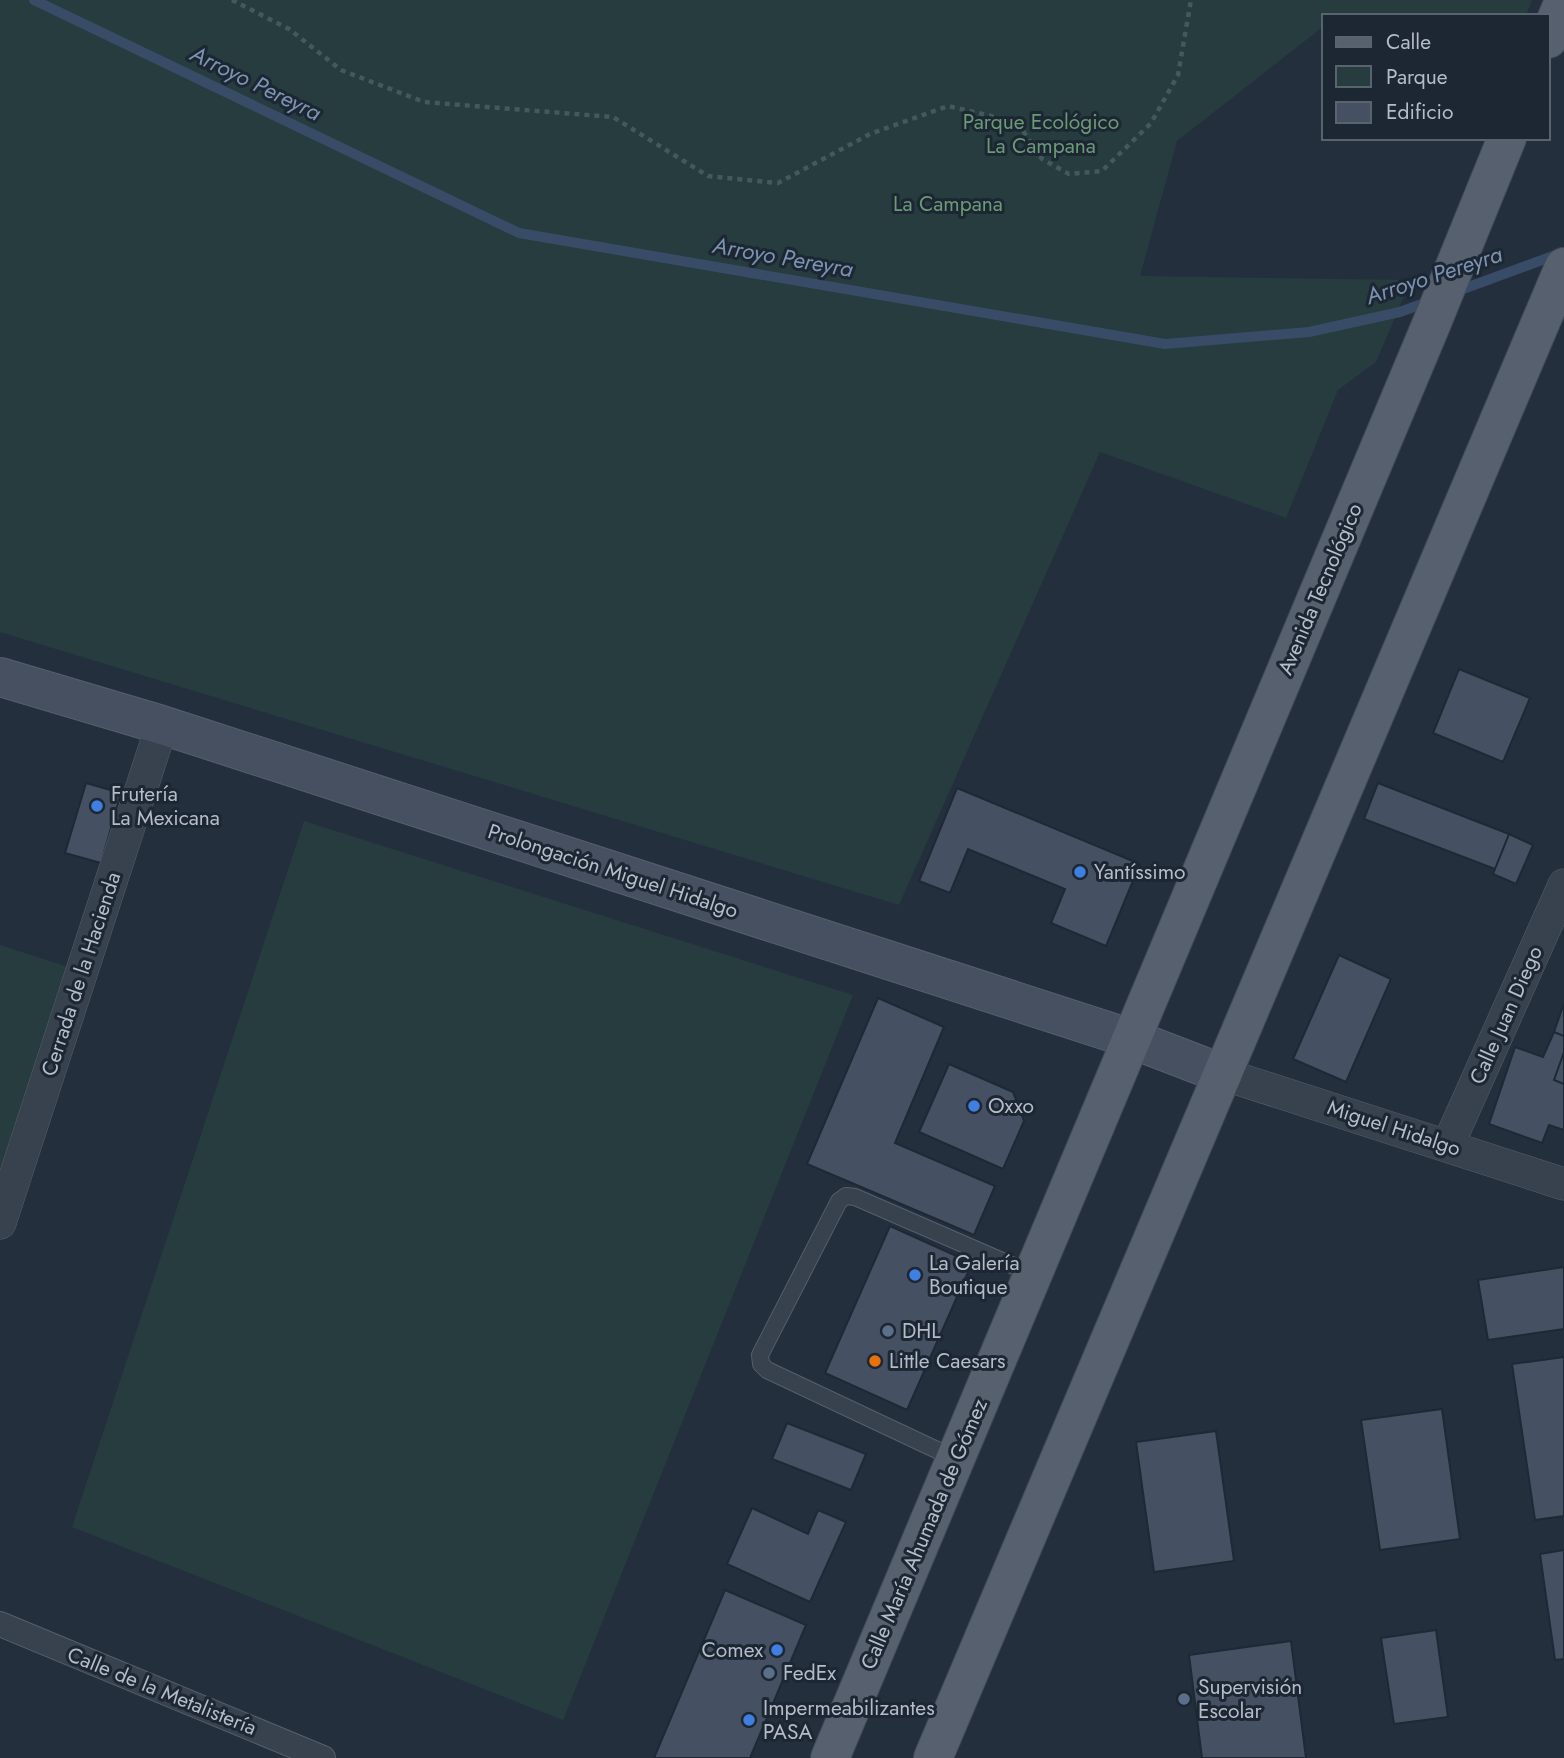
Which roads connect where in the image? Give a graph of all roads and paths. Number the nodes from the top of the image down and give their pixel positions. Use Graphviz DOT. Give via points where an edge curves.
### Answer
graph roads {
  1 [pos="232,0"];
  2 [pos="1191,0"];
  3 [pos="1564,1"];
  4 [pos="1550,33"];
  5 [pos="1506,140"];
  6 [pos="1559,291"];
  7 [pos="0,677"];
  8 [pos="162,725"];
  9 [pos="1564,885"];
  10 [pos="1132,1040"];
  11 [pos="1223,1074"];
  12 [pos="1448,1145"];
  13 [pos="1564,1184"];
  14 [pos="2,1212"];
  15 [pos="1033,1274"];
  16 [pos="956,1460"];
  17 [pos="0,1624"];
  18 [pos="323,1758"];
  19 [pos="830,1758"];
  20 [pos="933,1758"];
  1 -- 2 [label="path" via="289,29 341,70 424,102 613,117 708,176 778,183 870,134 948,106 1017,122 1042,159 1069,174 1102,171 1151,123 1178,75"];
  3 -- 4 [label="main road"];
  5 -- 10 [label="main road, Avenida Tecnológico"];
  6 -- 11 [label="main road"];
  7 -- 8 [label="main road, Prolongación Miguel Hidalgo"];
  8 -- 10 [label="main road, Prolongación Miguel Hidalgo"];
  8 -- 14 [label="street, Cerrada de la Hacienda"];
  9 -- 12 [label="street, Calle Juan Diego"];
  10 -- 11 [label="main road, Prolongación Miguel Hidalgo"];
  10 -- 15 [label="main road, Calle María Ahumada de Gómez"];
  11 -- 12 [label="street, Miguel Hidalgo"];
  11 -- 20 [label="main road"];
  12 -- 13 [label="street, Miguel Hidalgo"];
  15 -- 16 [label="main road, Calle María Ahumada de Gómez"];
  15 -- 16 [label="lane" via="846,1196 839,1201 760,1355 767,1370"];
  16 -- 19 [label="main road, Calle María Ahumada de Gómez"];
  17 -- 18 [label="street, Calle de la Metalistería"];
}
